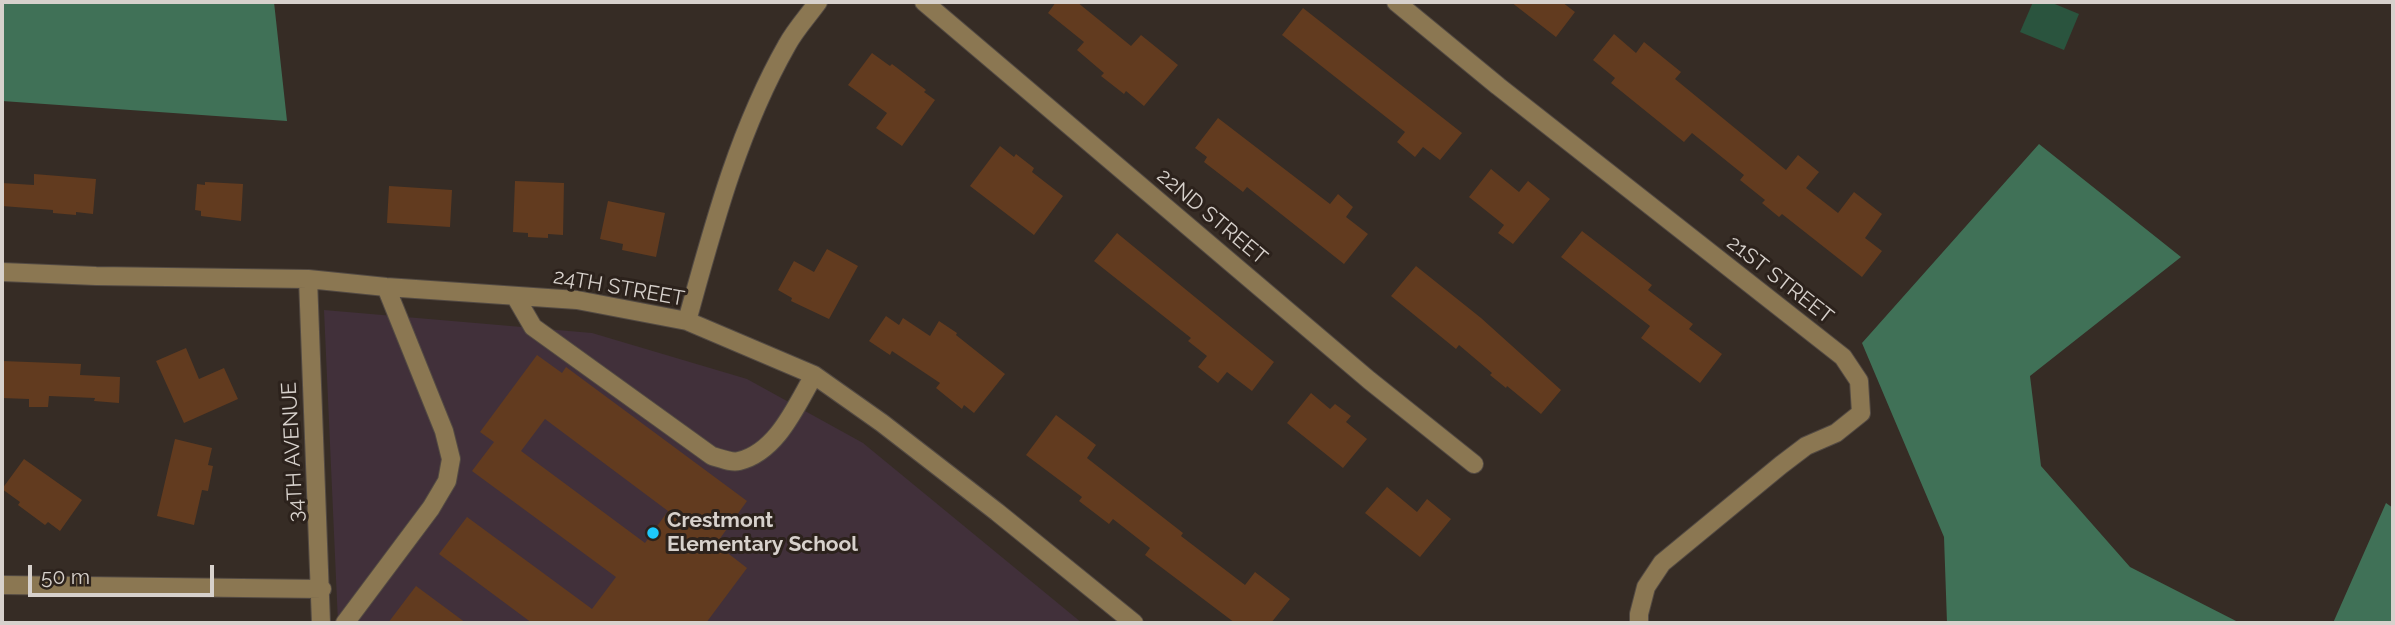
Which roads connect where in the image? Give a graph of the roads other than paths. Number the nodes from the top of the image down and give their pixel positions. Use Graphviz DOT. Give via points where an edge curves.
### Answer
graph roads {
  1 [pos="818,2"];
  2 [pos="924,2"];
  3 [pos="1396,2"];
  4 [pos="2,272"];
  5 [pos="308,279"];
  6 [pos="386,287"];
  7 [pos="515,296"];
  8 [pos="687,321"];
  9 [pos="814,375"];
  10 [pos="1474,464"];
  11 [pos="2,585"];
  12 [pos="322,589"];
  13 [pos="321,623"];
  14 [pos="345,623"];
  15 [pos="1134,623"];
  16 [pos="1639,623"];
  1 -- 8 [label="street" via="787,44 749,125 726,185"];
  2 -- 10 [label="street, 22ND STREET" via="1359,372"];
  3 -- 16 [label="street, 21ST STREET" via="1843,357 1859,381 1861,413 1836,433 1806,446 1662,563 1646,587"];
  4 -- 5 [label="street, 24TH STREET"];
  5 -- 6 [label="street, 24TH STREET"];
  5 -- 12 [label="street, 34TH AVENUE"];
  6 -- 7 [label="street, 24TH STREET"];
  6 -- 14 [label="street" via="452,459 447,481 431,508"];
  7 -- 8 [label="street, 24TH STREET" via="577,300"];
  7 -- 9 [label="street" via="533,327 712,456 737,462 766,448"];
  8 -- 9 [label="street, 24TH STREET"];
  9 -- 15 [label="street, 24TH STREET" via="997,512"];
  11 -- 12 [label="street"];
  12 -- 13 [label="street, 34TH AVENUE"];
}
